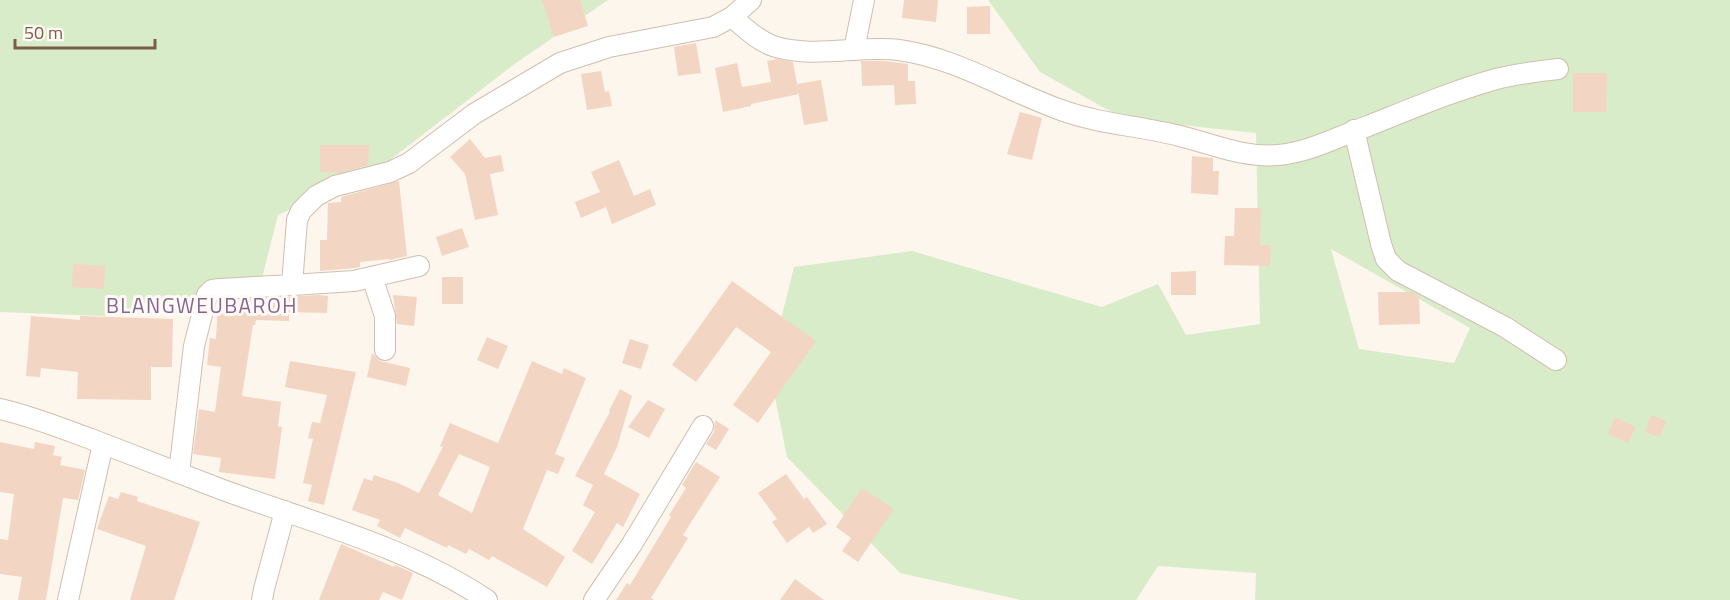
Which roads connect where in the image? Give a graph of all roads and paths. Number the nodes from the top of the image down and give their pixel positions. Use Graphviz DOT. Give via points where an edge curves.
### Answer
graph roads {
  1 [pos="751,0"];
  2 [pos="864,0"];
  3 [pos="732,17"];
  4 [pos="854,50"];
  5 [pos="1558,69"];
  6 [pos="1354,130"];
  7 [pos="419,266"];
  8 [pos="372,277"];
  9 [pos="292,285"];
  10 [pos="385,350"];
  11 [pos="1556,360"];
  12 [pos="0,409"];
  13 [pos="703,426"];
  14 [pos="103,444"];
  15 [pos="179,473"];
  16 [pos="285,511"];
  17 [pos="68,600"];
  18 [pos="262,600"];
  19 [pos="487,600"];
  20 [pos="594,600"];
  1 -- 3 [label="street"];
  2 -- 4 [label="street"];
  3 -- 4 [label="street" via="772,45 802,50"];
  3 -- 9 [label="street" via="705,29 609,47 560,63 474,114 409,163 335,186 316,196 297,220"];
  4 -- 6 [label="street" via="899,50 924,56 1075,115 1251,154 1297,152"];
  5 -- 6 [label="street" via="1473,86"];
  6 -- 11 [label="street" via="1386,259 1398,271 1505,327"];
  7 -- 8 [label="street"];
  8 -- 9 [label="street"];
  8 -- 10 [label="street" via="385,316"];
  9 -- 15 [label="street" via="220,289 207,295 194,346"];
  12 -- 14 [label="street"];
  13 -- 20 [label="street"];
  14 -- 15 [label="street"];
  14 -- 17 [label="street"];
  15 -- 16 [label="street"];
  16 -- 18 [label="street"];
  16 -- 19 [label="street" via="382,547"];
}
